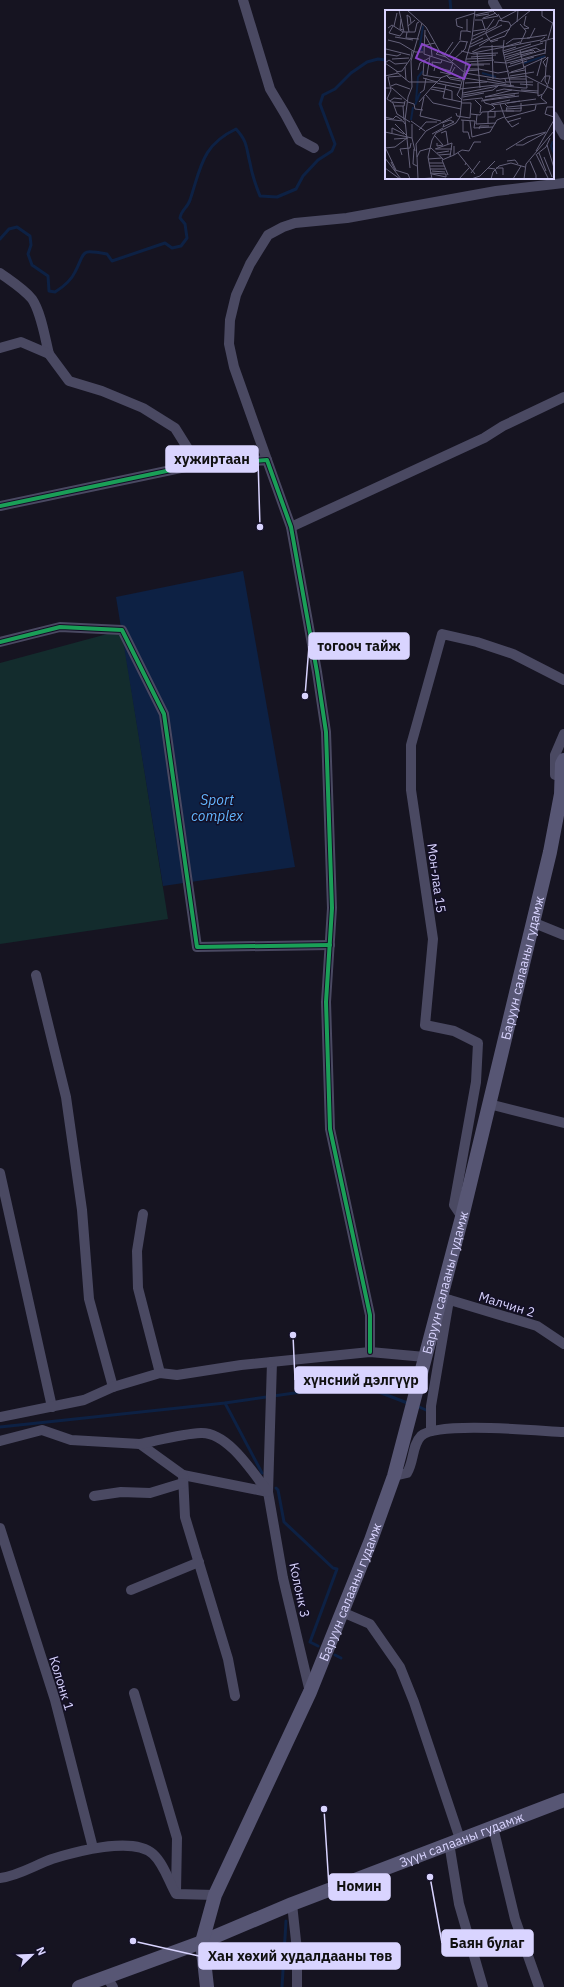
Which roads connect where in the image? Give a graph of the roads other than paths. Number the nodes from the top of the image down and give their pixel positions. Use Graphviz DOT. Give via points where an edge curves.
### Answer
graph roads {
  1 [pos="244,0"];
  2 [pos="493,2"];
  3 [pos="497,10"];
  4 [pos="554,118"];
  5 [pos="564,135"];
  6 [pos="314,148"];
  7 [pos="564,183"];
  8 [pos="0,273"];
  9 [pos="0,348"];
  10 [pos="49,354"];
  11 [pos="564,397"];
  12 [pos="267,460"];
  13 [pos="196,465"];
  14 [pos="0,506"];
  15 [pos="291,527"];
  16 [pos="0,642"];
  17 [pos="564,680"];
  18 [pos="564,734"];
  19 [pos="564,760"];
  20 [pos="556,823"];
  21 [pos="532,922"];
  22 [pos="564,935"];
  23 [pos="330,945"];
  24 [pos="36,976"];
  25 [pos="489,1104"];
  26 [pos="564,1123"];
  27 [pos="0,1173"];
  28 [pos="143,1214"];
  29 [pos="462,1217"];
  30 [pos="445,1298"];
  31 [pos="564,1344"];
  32 [pos="370,1352"];
  33 [pos="425,1357"];
  34 [pos="272,1362"];
  35 [pos="160,1373"];
  36 [pos="113,1387"];
  37 [pos="52,1406"];
  38 [pos="0,1417"];
  39 [pos="431,1430"];
  40 [pos="564,1432"];
  41 [pos="0,1441"];
  42 [pos="140,1444"];
  43 [pos="394,1476"];
  44 [pos="183,1479"];
  45 [pos="268,1492"];
  46 [pos="94,1496"];
  47 [pos="0,1528"];
  48 [pos="199,1562"];
  49 [pos="130,1590"];
  50 [pos="342,1612"];
  51 [pos="310,1692"];
  52 [pos="134,1693"];
  53 [pos="235,1696"];
  54 [pos="564,1800"];
  55 [pos="493,1827"];
  56 [pos="454,1841"];
  57 [pos="93,1848"];
  58 [pos="0,1878"];
  59 [pos="176,1894"];
  60 [pos="216,1895"];
  61 [pos="292,1904"];
  62 [pos="202,1942"];
  63 [pos="110,1982"];
  64 [pos="79,1987"];
  65 [pos="207,1987"];
  66 [pos="297,1987"];
  67 [pos="483,1987"];
  68 [pos="539,1987"];
  1 -- 6 [label="street" via="270,89 299,140"];
  2 -- 3 [label="street"];
  4 -- 5 [label="street"];
  7 -- 12 [label="street" via="496,191 347,218 295,223 283,226 268,235 250,264 236,295 230,320 229,344 234,367"];
  8 -- 10 [label="street" via="32,300"];
  9 -- 10 [label="street" via="21,342"];
  10 -- 13 [label="street" via="69,381 143,408 175,428"];
  11 -- 15 [label="street" via="503,426 484,438"];
  12 -- 13 [label="street"];
  12 -- 15 [label="street"];
  13 -- 14 [label="street"];
  15 -- 23 [label="street" via="318,672 326,732 332,908"];
  16 -- 23 [label="street" via="60,628 122,630 164,714 197,947"];
  17 -- 29 [label="street, Мон-лаа 15" via="513,654 442,634 411,745 412,790 433,940 425,1025 454,1031 478,1044 476,1082 454,1205"];
  18 -- 20 [label="street" via="555,756"];
  19 -- 20 [label="main road, Баруун салааны гудамж"];
  20 -- 21 [label="main road, Баруун салааны гудамж"];
  21 -- 22 [label="street"];
  21 -- 25 [label="main road, Баруун салааны гудамж"];
  23 -- 32 [label="street" via="326,1002 330,1129 370,1316"];
  24 -- 36 [label="street" via="66,1097 82,1210 89,1299"];
  25 -- 26 [label="street"];
  25 -- 29 [label="main road, Баруун салааны гудамж"];
  27 -- 37 [label="street"];
  28 -- 35 [label="street" via="137,1251 138,1288"];
  29 -- 30 [label="main road, Баруун салааны гудамж"];
  30 -- 31 [label="street, Малчин 2" via="537,1326"];
  30 -- 33 [label="main road, Баруун салааны гудамж"];
  30 -- 39 [label="street" via="431,1406"];
  32 -- 33 [label="street"];
  32 -- 34 [label="street"];
  33 -- 43 [label="main road, Баруун салааны гудамж"];
  34 -- 35 [label="street" via="177,1375"];
  34 -- 45 [label="street, Колонк 3"];
  35 -- 36 [label="street"];
  36 -- 37 [label="street" via="84,1400"];
  37 -- 38 [label="street"];
  39 -- 40 [label="street" via="461,1428"];
  39 -- 43 [label="street" via="418,1439 407,1473"];
  41 -- 42 [label="street" via="42,1430 71,1440"];
  42 -- 44 [label="street"];
  42 -- 45 [label="street" via="202,1433 220,1438 232,1447"];
  43 -- 50 [label="main road, Баруун салааны гудамж"];
  44 -- 45 [label="street"];
  44 -- 46 [label="street" via="150,1493 121,1492"];
  44 -- 48 [label="street" via="185,1517"];
  45 -- 51 [label="street, Колонк 3" via="283,1578"];
  47 -- 57 [label="street, Колонк 1" via="55,1700"];
  48 -- 49 [label="street"];
  48 -- 53 [label="street" via="228,1659"];
  50 -- 51 [label="main road, Баруун салааны гудамж"];
  50 -- 56 [label="street" via="370,1624 400,1667 414,1702"];
  51 -- 60 [label="main road, Баруун салааны гудамж"];
  52 -- 59 [label="street" via="177,1838"];
  54 -- 55 [label="main road, Зүүн салааны гудамж"];
  55 -- 56 [label="main road, Зүүн салааны гудамж"];
  55 -- 68 [label="street" via="515,1919"];
  56 -- 61 [label="main road, Зүүн салааны гудамж"];
  56 -- 67 [label="street" via="459,1904"];
  57 -- 58 [label="street" via="52,1859"];
  57 -- 59 [label="street" via="131,1846 152,1854 162,1866"];
  59 -- 60 [label="street"];
  60 -- 62 [label="main road, Баруун салааны гудамж"];
  61 -- 62 [label="main road, Зүүн салааны гудамж"];
  61 -- 66 [label="street" via="297,1950"];
  62 -- 63 [label="main road, Зүүн салааны гудамж"];
  62 -- 65 [label="main road"];
  63 -- 64 [label="main road, Зүүн салааны гудамж"];
}
